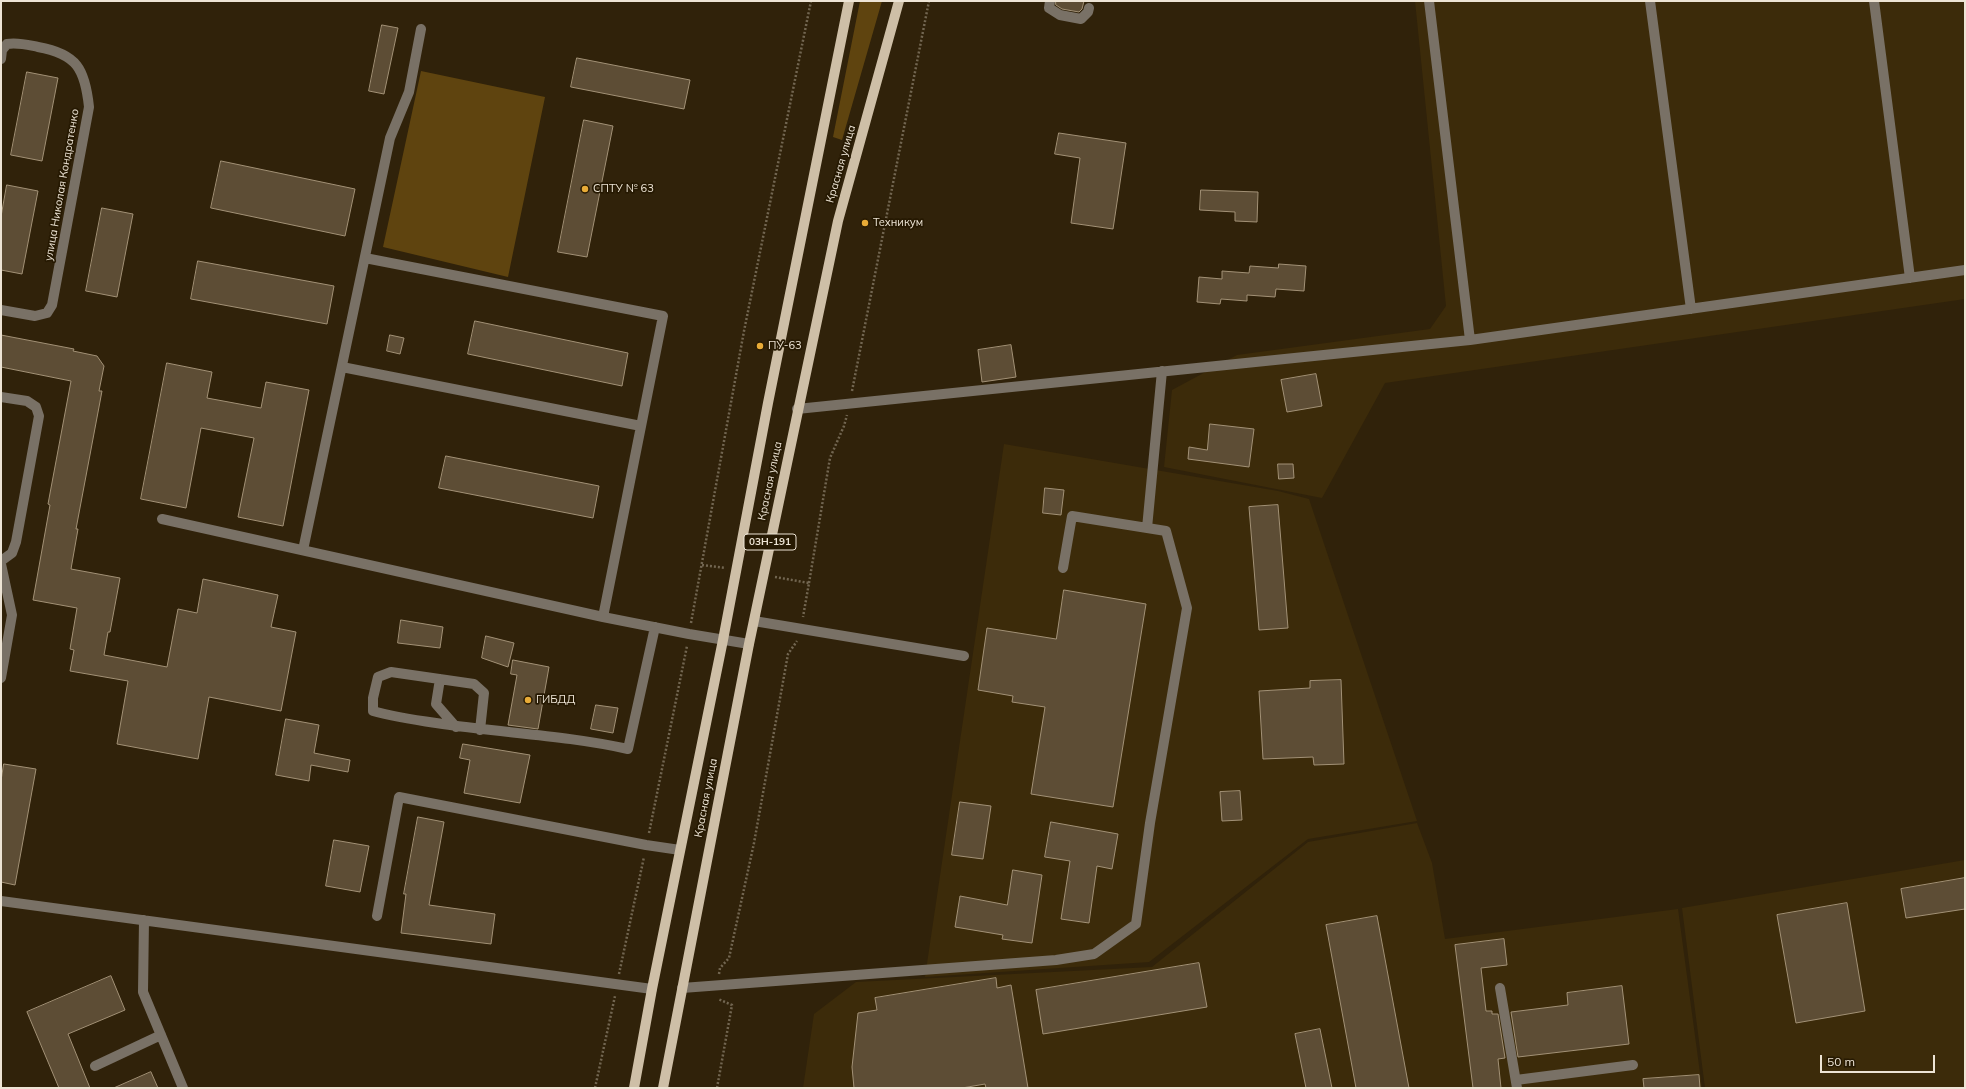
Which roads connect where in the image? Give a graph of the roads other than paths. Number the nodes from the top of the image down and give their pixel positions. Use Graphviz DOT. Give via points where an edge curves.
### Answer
graph roads {
  1 [pos="849,1"];
  2 [pos="899,1"];
  3 [pos="1050,1"];
  4 [pos="1429,1"];
  5 [pos="1650,1"];
  6 [pos="1874,1"];
  7 [pos="1089,8"];
  8 [pos="420,29"];
  9 [pos="1,59"];
  10 [pos="365,258"];
  11 [pos="1965,270"];
  12 [pos="1910,278"];
  13 [pos="1691,309"];
  14 [pos="1,310"];
  15 [pos="1470,340"];
  16 [pos="342,367"];
  17 [pos="1162,371"];
  18 [pos="1,396"];
  19 [pos="797,409"];
  20 [pos="641,426"];
  21 [pos="162,519"];
  22 [pos="1147,528"];
  23 [pos="303,550"];
  24 [pos="1,561"];
  25 [pos="1,564"];
  26 [pos="1063,568"];
  27 [pos="5,598"];
  28 [pos="603,617"];
  29 [pos="754,621"];
  30 [pos="655,627"];
  31 [pos="723,640"];
  32 [pos="749,644"];
  33 [pos="964,656"];
  34 [pos="1,678"];
  35 [pos="440,679"];
  36 [pos="456,727"];
  37 [pos="480,730"];
  38 [pos="680,850"];
  39 [pos="1,901"];
  40 [pos="377,916"];
  41 [pos="144,920"];
  42 [pos="652,988"];
  43 [pos="682,988"];
  44 [pos="1500,988"];
  45 [pos="161,1035"];
  46 [pos="1633,1065"];
  47 [pos="95,1066"];
  48 [pos="1517,1084"];
  49 [pos="183,1088"];
  50 [pos="634,1088"];
  51 [pos="663,1088"];
  1 -- 31 [label="main road, Красная улица / 03Н-191"];
  2 -- 19 [label="main road, Красная улица / 03Н-191" via="838,221"];
  3 -- 7 [label="street" via="1049,8 1060,15 1081,19"];
  4 -- 15 [label="street"];
  5 -- 13 [label="street"];
  6 -- 12 [label="street"];
  8 -- 10 [label="street" via="409,92 390,138"];
  9 -- 14 [label="street, улица Николая Кондратенко" via="2,50 7,44 56,50 82,72 89,106 52,305 47,313 35,316"];
  10 -- 16 [label="street"];
  10 -- 20 [label="street" via="663,316"];
  11 -- 12 [label="street"];
  12 -- 13 [label="street"];
  13 -- 15 [label="street"];
  15 -- 17 [label="street"];
  16 -- 20 [label="street"];
  16 -- 23 [label="street"];
  17 -- 19 [label="street"];
  17 -- 22 [label="street"];
  18 -- 24 [label="street" via="28,401 36,407 39,416 16,542 12,552"];
  19 -- 29 [label="main road, Красная улица / 03Н-191"];
  20 -- 28 [label="street"];
  21 -- 23 [label="street"];
  22 -- 26 [label="street" via="1072,516"];
  22 -- 43 [label="street" via="1166,532 1187,608 1150,823 1136,924 1094,954 1056,960"];
  23 -- 28 [label="street"];
  25 -- 27 [label="street"];
  27 -- 34 [label="street" via="12,615"];
  28 -- 30 [label="street"];
  29 -- 32 [label="main road, Красная улица / 03Н-191"];
  29 -- 33 [label="street"];
  30 -- 31 [label="street"];
  30 -- 37 [label="street" via="628,749"];
  31 -- 32 [label="street"];
  31 -- 38 [label="main road, Красная улица / 03Н-191"];
  32 -- 43 [label="main road, Красная улица / 03Н-191"];
  35 -- 36 [label="street" via="436,704"];
  35 -- 36 [label="street" via="391,672 378,676 373,711"];
  35 -- 37 [label="street" via="474,684 484,693"];
  36 -- 37 [label="street"];
  38 -- 40 [label="street" via="399,797"];
  38 -- 42 [label="main road, Красная улица / 03Н-191"];
  39 -- 41 [label="street"];
  41 -- 42 [label="street"];
  41 -- 45 [label="street" via="143,992"];
  42 -- 50 [label="main road, Красная улица / 03Н-191"];
  43 -- 51 [label="main road, Красная улица / 03Н-191"];
  44 -- 48 [label="street"];
  45 -- 47 [label="street"];
  45 -- 49 [label="street"];
  46 -- 48 [label="street"];
}
